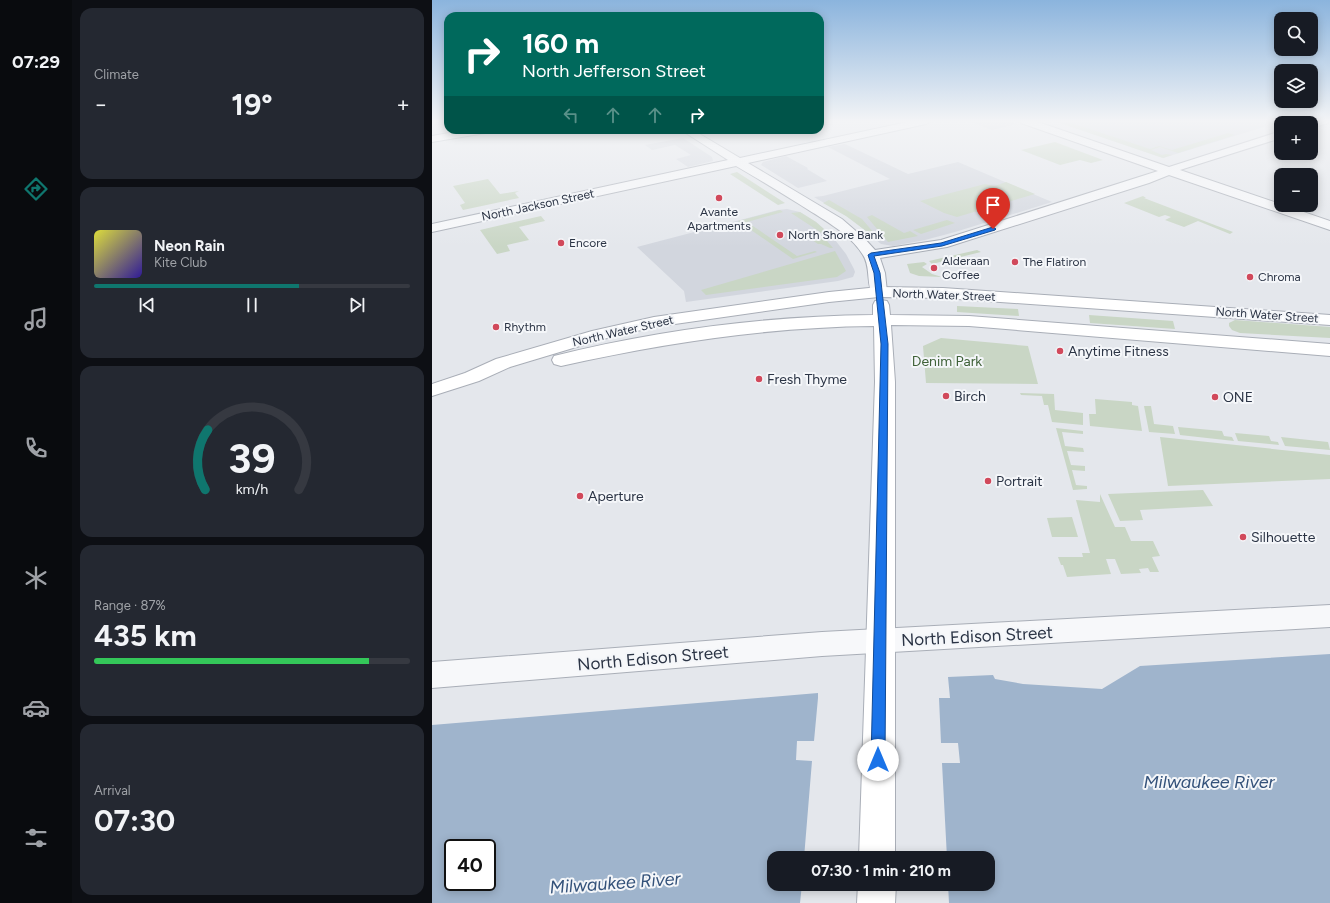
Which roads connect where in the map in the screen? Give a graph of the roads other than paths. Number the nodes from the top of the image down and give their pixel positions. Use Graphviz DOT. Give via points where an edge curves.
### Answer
graph roads {
  1 [pos="733,163"];
  2 [pos="740,163"];
  3 [pos="1146,163"];
  4 [pos="1192,163"];
  5 [pos="1168,171"];
  6 [pos="1330,226"];
  7 [pos="432,228"];
  8 [pos="871,255"];
  9 [pos="879,292"];
  10 [pos="882,320"];
  11 [pos="1330,320"];
  12 [pos="1330,350"];
  13 [pos="472,377"];
  14 [pos="432,390"];
  15 [pos="1330,616"];
  16 [pos="881,642"];
  17 [pos="432,675"];
  18 [pos="877,851"];
  19 [pos="877,891"];
  20 [pos="876,903"];
  1 -- 7 [label="street, North Jackson Street"];
  2 -- 8 [label="street" via="837,222"];
  3 -- 5 [label="street"];
  4 -- 5 [label="street"];
  5 -- 6 [label="street"];
  5 -- 8 [label="street" via="1138,183 949,242"];
  8 -- 9 [label="street" via="877,273"];
  9 -- 10 [label="main road"];
  9 -- 11 [label="main road, North Water Street" via="943,293"];
  9 -- 13 [label="main road, North Water Street" via="654,322 587,338 503,363"];
  10 -- 12 [label="main road, North Water Street" via="969,321"];
  10 -- 13 [label="main road, North Water Street" via="800,323 696,334 605,350 512,373"];
  10 -- 16 [label="main road" via="885,382"];
  13 -- 14 [label="main road, North Water Street"];
  15 -- 16 [label="street, North Edison Street"];
  16 -- 17 [label="street, North Edison Street" via="822,644"];
  16 -- 18 [label="main road"];
  19 -- 20 [label="main road"];
}
